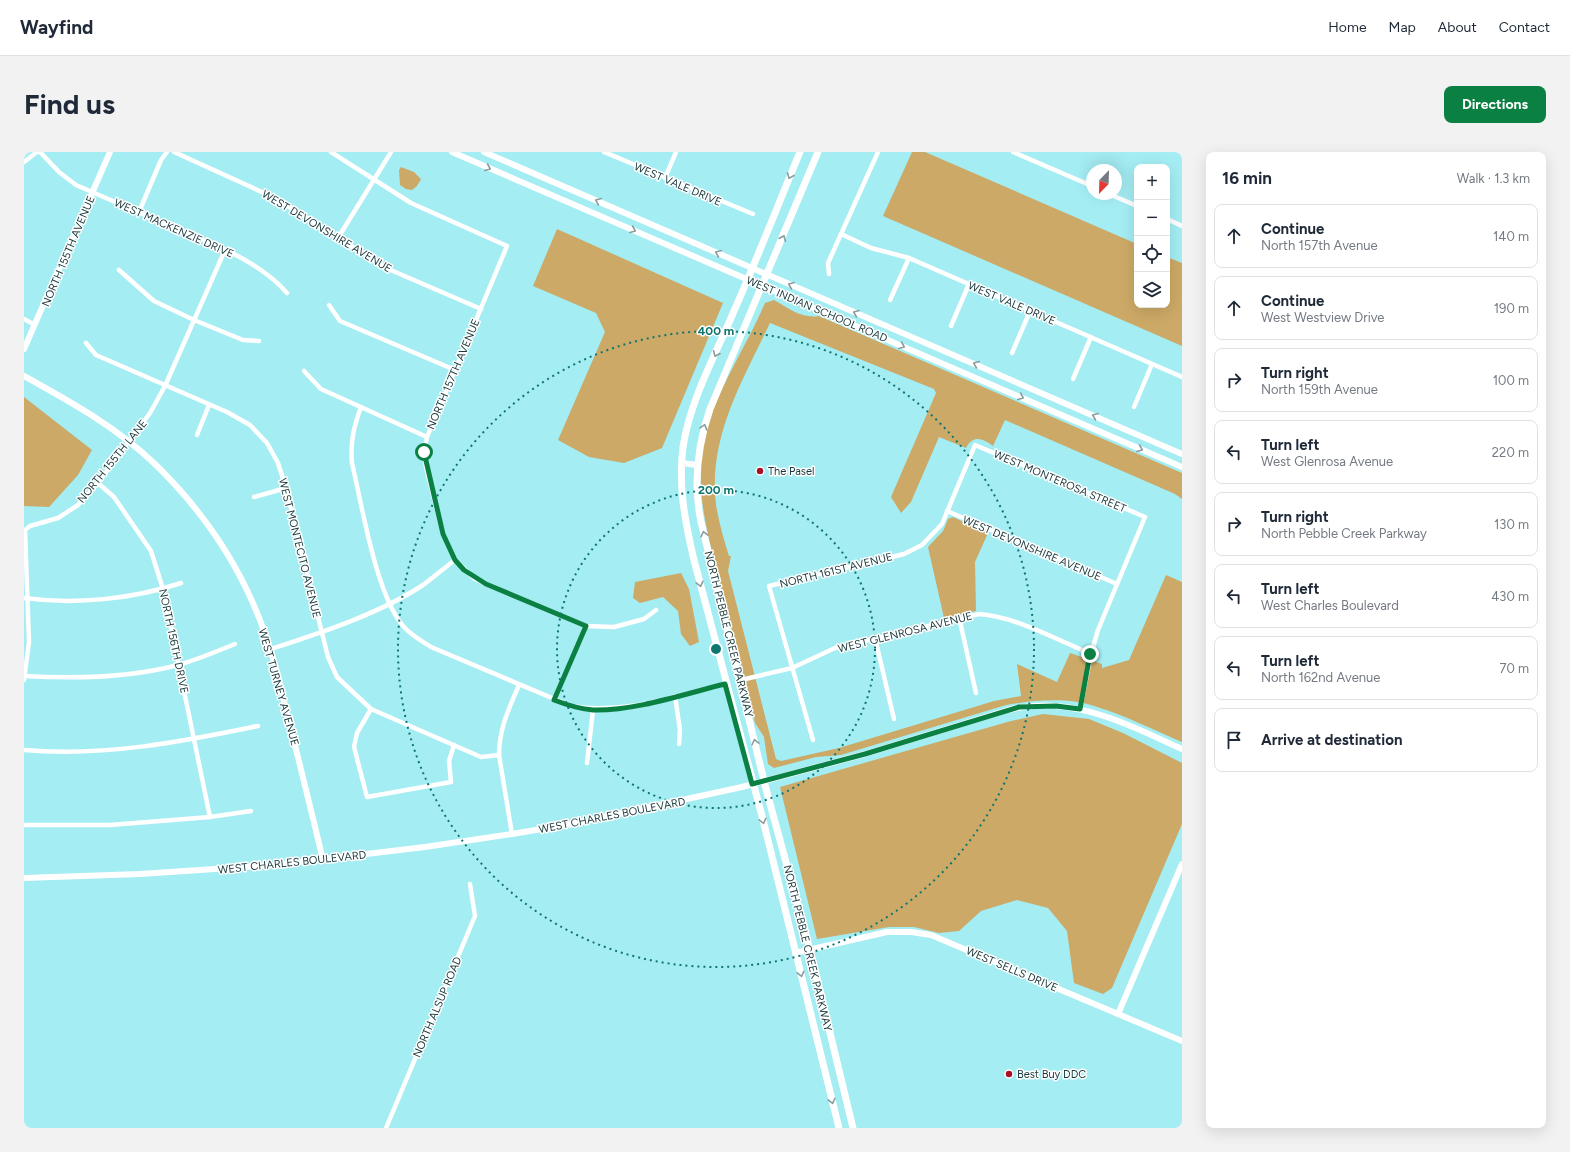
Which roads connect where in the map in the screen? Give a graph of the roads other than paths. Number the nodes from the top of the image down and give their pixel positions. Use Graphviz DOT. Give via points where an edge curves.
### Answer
graph roads {
  1 [pos="37,152"];
  2 [pos="40,152"];
  3 [pos="110,152"];
  4 [pos="167,152"];
  5 [pos="174,152"];
  6 [pos="331,152"];
  7 [pos="391,152"];
  8 [pos="452,152"];
  9 [pos="484,152"];
  10 [pos="604,152"];
  11 [pos="676,152"];
  12 [pos="800,152"];
  13 [pos="818,152"];
  14 [pos="878,152"];
  15 [pos="1013,152"];
  16 [pos="24,162"];
  17 [pos="665,178"];
  18 [pos="374,180"];
  19 [pos="1086,183"];
  20 [pos="93,192"];
  21 [pos="1122,200"];
  22 [pos="1134,205"];
  23 [pos="139,212"];
  24 [pos="753,214"];
  25 [pos="1170,220"];
  26 [pos="1182,226"];
  27 [pos="841,234"];
  28 [pos="338,238"];
  29 [pos="225,250"];
  30 [pos="908,258"];
  31 [pos="754,268"];
  32 [pos="119,270"];
  33 [pos="768,274"];
  34 [pos="829,274"];
  35 [pos="748,280"];
  36 [pos="969,284"];
  37 [pos="763,286"];
  38 [pos="287,293"];
  39 [pos="890,300"];
  40 [pos="329,306"];
  41 [pos="481,309"];
  42 [pos="1030,311"];
  43 [pos="24,319"];
  44 [pos="194,320"];
  45 [pos="35,325"];
  46 [pos="951,326"];
  47 [pos="1091,337"];
  48 [pos="259,341"];
  49 [pos="86,343"];
  50 [pos="24,349"];
  51 [pos="1012,353"];
  52 [pos="1152,364"];
  53 [pos="455,370"];
  54 [pos="304,371"];
  55 [pos="24,376"];
  56 [pos="1182,377"];
  57 [pos="1073,379"];
  58 [pos="165,386"];
  59 [pos="209,405"];
  60 [pos="360,407"];
  61 [pos="1134,407"];
  62 [pos="197,435"];
  63 [pos="426,437"];
  64 [pos="129,442"];
  65 [pos="975,445"];
  66 [pos="1182,454"];
  67 [pos="682,463"];
  68 [pos="697,465"];
  69 [pos="1182,467"];
  70 [pos="98,483"];
  71 [pos="286,488"];
  72 [pos="254,497"];
  73 [pos="947,511"];
  74 [pos="455,560"];
  75 [pos="181,583"];
  76 [pos="1117,584"];
  77 [pos="163,589"];
  78 [pos="26,599"];
  79 [pos="389,603"];
  80 [pos="656,610"];
  81 [pos="959,617"];
  82 [pos="586,626"];
  83 [pos="322,633"];
  84 [pos="875,638"];
  85 [pos="235,644"];
  86 [pos="271,649"];
  87 [pos="1090,654"];
  88 [pos="180,665"];
  89 [pos="792,668"];
  90 [pos="24,678"];
  91 [pos="741,680"];
  92 [pos="725,684"];
  93 [pos="519,685"];
  94 [pos="976,693"];
  95 [pos="675,696"];
  96 [pos="554,700"];
  97 [pos="371,709"];
  98 [pos="1080,709"];
  99 [pos="593,710"];
  100 [pos="894,719"];
  101 [pos="258,726"];
  102 [pos="194,740"];
  103 [pos="813,740"];
  104 [pos="679,744"];
  105 [pos="454,745"];
  106 [pos="1182,748"];
  107 [pos="24,750"];
  108 [pos="499,755"];
  109 [pos="587,763"];
  110 [pos="765,780"];
  111 [pos="752,784"];
  112 [pos="251,811"];
  113 [pos="210,817"];
  114 [pos="24,825"];
  115 [pos="512,834"];
  116 [pos="323,860"];
  117 [pos="1182,864"];
  118 [pos="24,878"];
  119 [pos="470,884"];
  120 [pos="810,950"];
  121 [pos="795,953"];
  122 [pos="1118,1014"];
  123 [pos="1182,1041"];
  124 [pos="386,1128"];
  125 [pos="839,1128"];
  126 [pos="852,1128"];
  1 -- 16 [label="street"];
  2 -- 20 [label="street, WEST MACKENZIE DRIVE" via="67,179"];
  3 -- 20 [label="street, NORTH 155TH AVENUE"];
  4 -- 23 [label="street" via="161,160"];
  5 -- 28 [label="street, WEST DEVONSHIRE AVENUE" via="275,198"];
  6 -- 18 [label="street"];
  7 -- 18 [label="street"];
  8 -- 35 [label="street, WEST INDIAN SCHOOL ROAD, one-way"];
  31 -- 9 [label="street, WEST INDIAN SCHOOL ROAD, one-way"];
  10 -- 17 [label="street, WEST VALE DRIVE"];
  11 -- 17 [label="street"];
  12 -- 31 [label="main road, NORTH PEBBLE CREEK PARKWAY, one-way"];
  33 -- 13 [label="main road, NORTH PEBBLE CREEK PARKWAY, one-way"];
  14 -- 27 [label="street"];
  15 -- 19 [label="street"];
  17 -- 24 [label="street, WEST VALE DRIVE"];
  18 -- 28 [label="street"];
  18 -- 41 [label="street, NORTH 157TH AVENUE" via="411,203 507,246"];
  20 -- 23 [label="street, WEST MACKENZIE DRIVE"];
  20 -- 45 [label="street, NORTH 155TH AVENUE"];
  21 -- 22 [label="street"];
  23 -- 29 [label="street, WEST MACKENZIE DRIVE"];
  25 -- 26 [label="street"];
  27 -- 30 [label="street, WEST VALE DRIVE" via="871,248"];
  27 -- 34 [label="street" via="828,264"];
  28 -- 41 [label="street, WEST DEVONSHIRE AVENUE" via="386,268"];
  29 -- 38 [label="street, WEST MACKENZIE DRIVE" via="275,279"];
  29 -- 44 [label="street, NORTH 155TH LANE"];
  30 -- 36 [label="street, WEST VALE DRIVE"];
  30 -- 39 [label="street"];
  31 -- 33 [label="street, WEST INDIAN SCHOOL ROAD"];
  31 -- 35 [label="main road, NORTH PEBBLE CREEK PARKWAY"];
  32 -- 44 [label="street" via="154,301"];
  33 -- 37 [label="main road, NORTH PEBBLE CREEK PARKWAY"];
  66 -- 33 [label="street, WEST INDIAN SCHOOL ROAD, one-way"];
  35 -- 37 [label="street, WEST INDIAN SCHOOL ROAD"];
  35 -- 67 [label="main road, NORTH PEBBLE CREEK PARKWAY, one-way" via="694,408 684,441"];
  36 -- 42 [label="street, WEST VALE DRIVE"];
  36 -- 46 [label="street"];
  68 -- 37 [label="main road, NORTH PEBBLE CREEK PARKWAY, one-way" via="702,434 710,409"];
  37 -- 69 [label="street, WEST INDIAN SCHOOL ROAD, one-way"];
  40 -- 53 [label="street" via="340,321"];
  41 -- 53 [label="street, NORTH 157TH AVENUE"];
  42 -- 47 [label="street, WEST VALE DRIVE"];
  42 -- 51 [label="street"];
  43 -- 45 [label="street"];
  44 -- 48 [label="street" via="243,340"];
  44 -- 58 [label="street, NORTH 155TH LANE"];
  45 -- 50 [label="street, NORTH 155TH AVENUE"];
  47 -- 52 [label="street, WEST VALE DRIVE"];
  47 -- 57 [label="street"];
  49 -- 58 [label="street, WEST MONTECITO AVENUE" via="96,355"];
  52 -- 56 [label="street, WEST VALE DRIVE"];
  52 -- 61 [label="street"];
  53 -- 63 [label="street, NORTH 157TH AVENUE"];
  54 -- 60 [label="street" via="320,389"];
  55 -- 64 [label="street, WEST TURNEY AVENUE" via="87,412"];
  58 -- 59 [label="street, WEST MONTECITO AVENUE"];
  58 -- 64 [label="street, NORTH 155TH LANE"];
  59 -- 62 [label="street"];
  59 -- 71 [label="street, WEST MONTECITO AVENUE" via="250,425 267,443 278,463"];
  60 -- 63 [label="street"];
  60 -- 79 [label="street" via="351,437 352,463 378,571"];
  63 -- 74 [label="street, NORTH 157TH AVENUE" via="426,467 443,534"];
  64 -- 70 [label="street, NORTH 155TH LANE"];
  64 -- 86 [label="street, WEST TURNEY AVENUE" via="176,486 218,539 251,598"];
  65 -- 73 [label="street, NORTH 161ST AVENUE"];
  65 -- 76 [label="street, WEST MONTEROSA STREET" via="1145,518"];
  67 -- 68 [label="street"];
  67 -- 92 [label="main road, NORTH PEBBLE CREEK PARKWAY, one-way" via="685,523"];
  91 -- 68 [label="main road, NORTH PEBBLE CREEK PARKWAY, one-way" via="701,522 697,498"];
  70 -- 77 [label="street, NORTH 156TH DRIVE" via="114,497 151,551"];
  70 -- 78 [label="street, NORTH 155TH LANE" via="78,505 58,518 30,526 25,530"];
  71 -- 72 [label="street"];
  71 -- 83 [label="street, WEST MONTECITO AVENUE"];
  73 -- 76 [label="street, WEST DEVONSHIRE AVENUE"];
  73 -- 89 [label="street, NORTH 161ST AVENUE" via="942,524 932,537 904,554 769,586"];
  74 -- 79 [label="street" via="423,585"];
  74 -- 82 [label="street" via="475,578"];
  75 -- 77 [label="street"];
  76 -- 87 [label="street"];
  77 -- 78 [label="street" via="114,597 57,601"];
  77 -- 88 [label="street, NORTH 156TH DRIVE"];
  78 -- 90 [label="street, NORTH 155TH LANE" via="29,642"];
  79 -- 83 [label="street"];
  79 -- 93 [label="street" via="404,627 431,647"];
  80 -- 82 [label="street" via="644,619 614,627"];
  81 -- 84 [label="street, WEST GLENROSA AVENUE"];
  81 -- 87 [label="street, WEST GLENROSA AVENUE" via="979,614 999,617"];
  81 -- 94 [label="street"];
  82 -- 96 [label="street"];
  83 -- 86 [label="street"];
  83 -- 97 [label="street, WEST MONTECITO AVENUE" via="328,657 337,677"];
  84 -- 89 [label="street, WEST GLENROSA AVENUE" via="835,648"];
  84 -- 100 [label="street"];
  85 -- 88 [label="street"];
  86 -- 116 [label="street, WEST TURNEY AVENUE"];
  87 -- 98 [label="street"];
  88 -- 90 [label="street" via="141,673"];
  88 -- 102 [label="street, NORTH 156TH DRIVE"];
  89 -- 91 [label="street, WEST GLENROSA AVENUE"];
  89 -- 103 [label="street, NORTH 161ST AVENUE"];
  110 -- 91 [label="main road, NORTH PEBBLE CREEK PARKWAY, one-way"];
  92 -- 95 [label="street"];
  92 -- 111 [label="main road, NORTH PEBBLE CREEK PARKWAY"];
  93 -- 96 [label="street"];
  93 -- 108 [label="street" via="505,719 499,742"];
  95 -- 99 [label="street" via="630,707"];
  95 -- 104 [label="street" via="680,730"];
  96 -- 99 [label="street"];
  97 -- 105 [label="street, WEST MONTECITO AVENUE"];
  97 -- 105 [label="street" via="357,733 354,747 366,797 451,782 449,761"];
  98 -- 106 [label="street, WEST CHARLES BOULEVARD" via="1109,717"];
  98 -- 110 [label="street, WEST CHARLES BOULEVARD" via="1056,706 1019,707 865,754"];
  99 -- 109 [label="street"];
  101 -- 102 [label="street"];
  102 -- 107 [label="street" via="124,750"];
  102 -- 113 [label="street, NORTH 156TH DRIVE"];
  105 -- 108 [label="street, WEST MONTECITO AVENUE" via="481,757"];
  108 -- 115 [label="street"];
  110 -- 111 [label="street, WEST CHARLES BOULEVARD"];
  110 -- 120 [label="main road, NORTH PEBBLE CREEK PARKWAY"];
  111 -- 115 [label="street, WEST CHARLES BOULEVARD"];
  111 -- 121 [label="main road, NORTH PEBBLE CREEK PARKWAY, one-way"];
  112 -- 113 [label="street"];
  113 -- 114 [label="street" via="110,825"];
  115 -- 116 [label="street, WEST CHARLES BOULEVARD"];
  116 -- 118 [label="street, WEST CHARLES BOULEVARD" via="147,874"];
  117 -- 122 [label="street"];
  119 -- 124 [label="street, NORTH ALSUP ROAD" via="475,916"];
  120 -- 121 [label="street, WEST SELLS DRIVE"];
  120 -- 122 [label="street, WEST SELLS DRIVE" via="887,932 931,935"];
  120 -- 126 [label="main road, NORTH PEBBLE CREEK PARKWAY"];
  121 -- 125 [label="main road, NORTH PEBBLE CREEK PARKWAY, one-way"];
  122 -- 123 [label="street, WEST SELLS DRIVE"];
}
